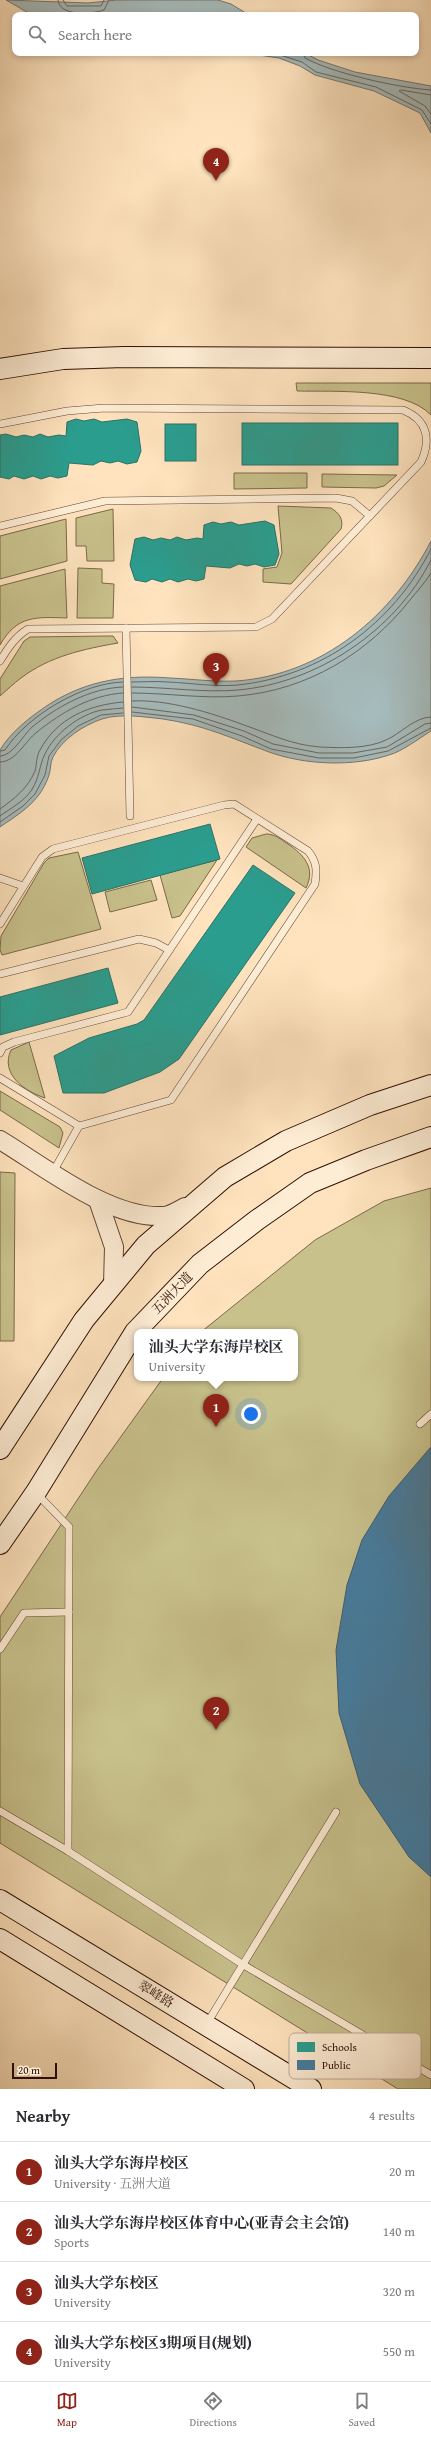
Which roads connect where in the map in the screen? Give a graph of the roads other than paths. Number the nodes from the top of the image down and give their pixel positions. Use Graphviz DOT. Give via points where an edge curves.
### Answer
graph roads {
  1 [pos="431,358"];
  2 [pos="0,369"];
  3 [pos="0,424"];
  4 [pos="370,516"];
  5 [pos="0,526"];
  6 [pos="126,628"];
  7 [pos="0,661"];
  8 [pos="130,816"];
  9 [pos="257,819"];
  10 [pos="0,878"];
  11 [pos="23,886"];
  12 [pos="0,924"];
  13 [pos="170,950"];
  14 [pos="0,974"];
  15 [pos="0,1053"];
  16 [pos="0,1078"];
  17 [pos="431,1085"];
  18 [pos="79,1126"];
  19 [pos="431,1137"];
  20 [pos="0,1140"];
  21 [pos="53,1172"];
  22 [pos="98,1200"];
  23 [pos="195,1202"];
  24 [pos="113,1285"];
  25 [pos="138,1329"];
  26 [pos="134,1334"];
  27 [pos="431,1414"];
  28 [pos="420,1424"];
  29 [pos="0,1448"];
  30 [pos="36,1492"];
  31 [pos="0,1544"];
  32 [pos="69,1612"];
  33 [pos="0,1648"];
  34 [pos="0,1811"];
  35 [pos="336,1812"];
  36 [pos="68,1850"];
  37 [pos="0,1900"];
  38 [pos="0,1939"];
  39 [pos="242,1964"];
  40 [pos="206,2025"];
  41 [pos="359,2033"];
  42 [pos="421,2069"];
  43 [pos="431,2075"];
  44 [pos="289,2076"];
  45 [pos="295,2079"];
  46 [pos="244,2089"];
  47 [pos="311,2089"];
  1 -- 2 [label="main road" via="124,357 63,359"];
  3 -- 4 [label="lane" via="67,411 104,408 403,410 418,418 424,427 428,436 427,451 421,462"];
  4 -- 5 [label="lane" via="352,501 336,498 105,501"];
  4 -- 6 [label="lane" via="272,619 256,627"];
  6 -- 7 [label="lane" via="28,629 11,644"];
  6 -- 8 [label="lane"];
  9 -- 11 [label="lane" via="234,804 224,805 53,849 42,857"];
  9 -- 13 [label="lane"];
  9 -- 18 [label="lane" via="308,851 317,870 315,884 171,1100"];
  10 -- 11 [label="lane"];
  11 -- 12 [label="lane"];
  13 -- 14 [label="lane" via="156,943 140,940"];
  13 -- 15 [label="lane" via="128,1012 14,1042 3,1047"];
  16 -- 18 [label="lane"];
  17 -- 23 [label="main road" via="370,1105 286,1141 225,1177"];
  18 -- 21 [label="lane"];
  19 -- 25 [label="main road, 五洲大道" via="310,1183 200,1264"];
  20 -- 21 [label="street"];
  21 -- 22 [label="street"];
  22 -- 23 [label="street" via="133,1214 165,1216"];
  22 -- 24 [label="street" via="114,1247"];
  23 -- 24 [label="main road" via="146,1245"];
  24 -- 29 [label="main road" via="84,1320"];
  26 -- 30 [label="main road, 五洲大道"];
  27 -- 28 [label="lane"];
  30 -- 31 [label="main road, 五洲大道"];
  30 -- 32 [label="lane" via="69,1527"];
  32 -- 33 [label="lane" via="24,1613"];
  32 -- 36 [label="lane"];
  34 -- 36 [label="lane"];
  35 -- 39 [label="lane"];
  36 -- 39 [label="lane"];
  37 -- 40 [label="main road, 翠峰路"];
  38 -- 46 [label="main road"];
  39 -- 40 [label="lane"];
  39 -- 41 [label="lane"];
  40 -- 44 [label="main road, 翠峰路"];
  42 -- 43 [label="lane"];
  45 -- 47 [label="main road, 翠峰路"];
}
